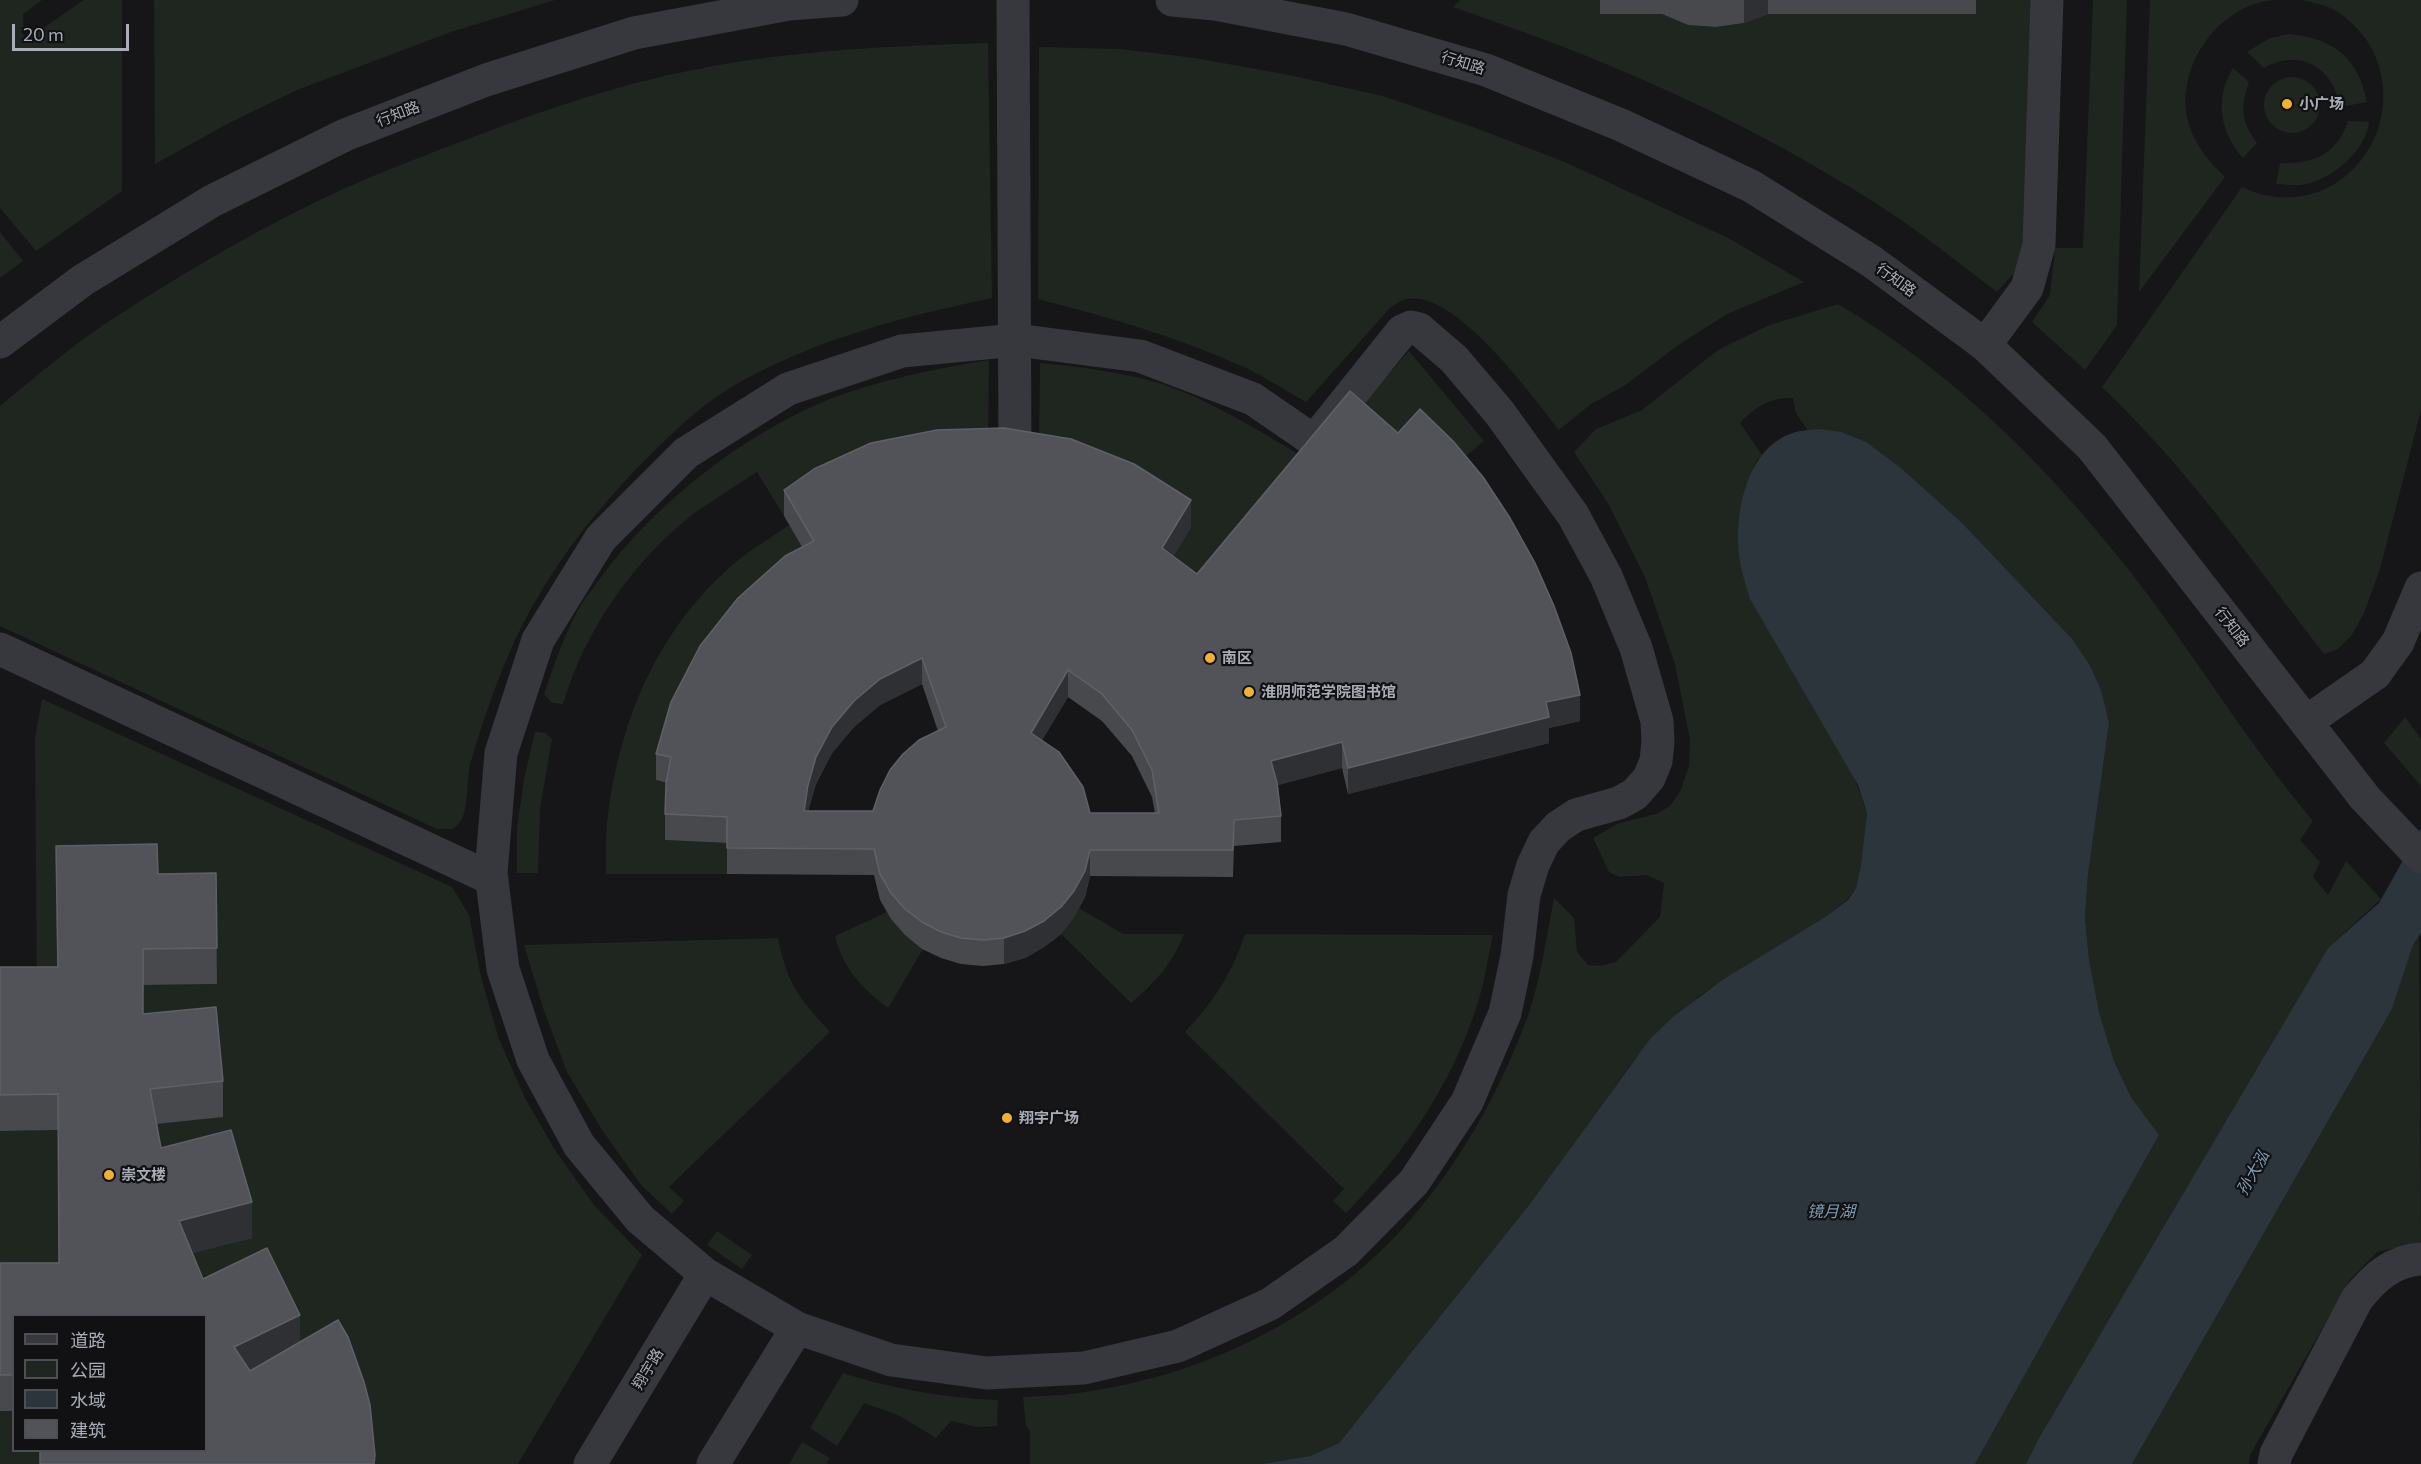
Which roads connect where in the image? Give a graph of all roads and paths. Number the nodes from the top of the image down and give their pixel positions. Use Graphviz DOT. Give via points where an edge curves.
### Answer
graph roads {
  1 [pos="842,0"];
  2 [pos="1013,0"];
  3 [pos="1172,0"];
  4 [pos="2047,0"];
  5 [pos="1215,2"];
  6 [pos="1016,340"];
  7 [pos="0,342"];
  8 [pos="1985,345"];
  9 [pos="1015,456"];
  10 [pos="2421,588"];
  11 [pos="0,649"];
  12 [pos="2306,722"];
  13 [pos="2421,857"];
  14 [pos="492,879"];
  15 [pos="2421,1259"];
  16 [pos="705,1274"];
  17 [pos="797,1328"];
  18 [pos="590,1464"];
  19 [pos="713,1464"];
  20 [pos="2274,1464"];
  1 -- 7 [label="lane, 行知路" via="789,4 634,33 486,80 345,135 212,201 83,280"];
  2 -- 6 [label="lane"];
  3 -- 5 [label="lane, 行知路"];
  4 -- 8 [label="lane" via="2039,245 2027,288"];
  5 -- 8 [label="lane, 行知路" via="1346,29 1486,70 1621,125 1751,186 1871,261"];
  6 -- 9 [label="lane"];
  6 -- 14 [label="lane" via="902,351 788,389 686,453 601,538 538,640 501,753"];
  6 -- 17 [label="lane" via="1140,356 1253,399 1314,441 1402,331 1419,329 1454,359 1499,412 1573,515 1606,576 1636,648 1657,721 1656,761 1649,778 1635,794 1576,815 1557,827 1544,842 1524,895 1505,1013 1467,1102 1414,1182 1346,1251 1270,1304 1178,1346 1084,1368 987,1373 891,1360"];
  8 -- 12 [label="lane, 行知路" via="2092,447"];
  10 -- 12 [label="lane" via="2398,642 2375,674"];
  11 -- 14 [label="lane"];
  12 -- 13 [label="lane, 行知路" via="2365,798"];
  14 -- 16 [label="lane" via="503,969 533,1060 579,1145 640,1219"];
  15 -- 20 [label="lane" via="2393,1265 2372,1280 2357,1299"];
  16 -- 17 [label="lane"];
  16 -- 18 [label="lane, 翔宇路"];
  17 -- 19 [label="lane"];
}
